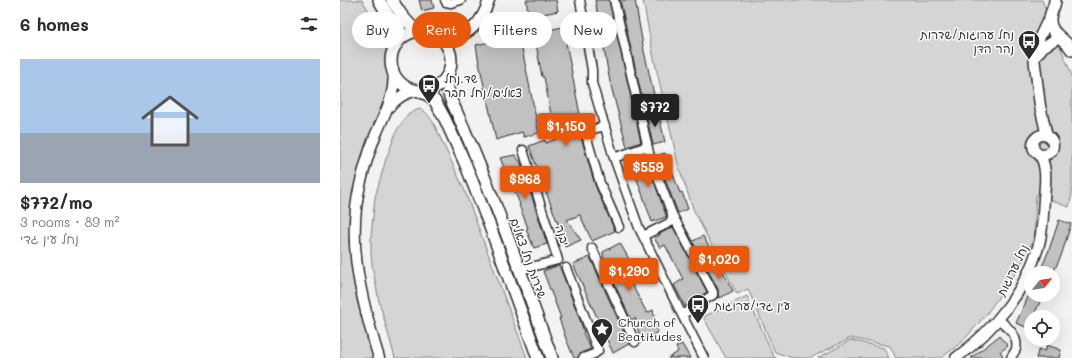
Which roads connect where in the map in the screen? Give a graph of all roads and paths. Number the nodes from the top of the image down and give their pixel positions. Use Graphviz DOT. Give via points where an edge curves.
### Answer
graph roads {
  1 [pos="379,0"];
  2 [pos="392,0"];
  3 [pos="445,0"];
  4 [pos="461,0"];
  5 [pos="489,0"];
  6 [pos="580,0"];
  7 [pos="614,0"];
  8 [pos="1058,2"];
  9 [pos="386,12"];
  10 [pos="1050,18"];
  11 [pos="412,27"];
  12 [pos="471,30"];
  13 [pos="1067,42"];
  14 [pos="395,48"];
  15 [pos="448,48"];
  16 [pos="1034,62"];
  17 [pos="393,69"];
  18 [pos="446,77"];
  19 [pos="418,91"];
  20 [pos="387,109"];
  21 [pos="605,126"];
  22 [pos="1041,136"];
  23 [pos="647,143"];
  24 [pos="524,150"];
  25 [pos="1043,154"];
  26 [pos="614,158"];
  27 [pos="672,214"];
  28 [pos="619,227"];
  29 [pos="643,236"];
  30 [pos="592,248"];
  31 [pos="566,268"];
  32 [pos="520,270"];
  33 [pos="682,315"];
  34 [pos="998,319"];
  35 [pos="635,342"];
  36 [pos="379,358"];
  37 [pos="538,358"];
  38 [pos="552,358"];
  39 [pos="583,358"];
  40 [pos="704,358"];
  41 [pos="956,358"];
  42 [pos="1011,358"];
  1 -- 9 [label="main road"];
  2 -- 11 [label="main road"];
  3 -- 4 [label="street" via="451,3"];
  5 -- 12 [label="street" via="483,16"];
  6 -- 21 [label="street" via="592,83"];
  7 -- 23 [label="street"];
  8 -- 10 [label="main road"];
  10 -- 13 [label="main road" via="1053,30"];
  10 -- 16 [label="street" via="1037,43"];
  13 -- 16 [label="street" via="1042,47"];
  14 -- 17 [label="main road" via="392,57"];
  15 -- 18 [label="main road" via="451,61"];
  16 -- 22 [label="street"];
  17 -- 19 [label="main road" via="402,83"];
  17 -- 20 [label="street" via="394,86"];
  18 -- 19 [label="main road" via="436,87"];
  18 -- 32 [label="main road, שדרות נחל צאלים" via="451,100"];
  19 -- 20 [label="street" via="403,95"];
  19 -- 37 [label="main road" via="435,101 465,163"];
  20 -- 36 [label="street" via="366,164 354,226 357,273 362,300"];
  21 -- 26 [label="street"];
  21 -- 28 [label="street" via="590,130 586,135 600,183"];
  22 -- 25 [label="street" via="1033,142 1033,147 1035,151"];
  22 -- 25 [label="street" via="1050,139 1053,144 1051,150"];
  23 -- 26 [label="street" via="642,148"];
  23 -- 27 [label="street"];
  24 -- 32 [label="street, יבנה" via="558,260"];
  25 -- 34 [label="street, נחל ערוגות" via="1043,220 1039,243 1020,288"];
  26 -- 29 [label="street"];
  27 -- 29 [label="street" via="671,222"];
  27 -- 33 [label="street" via="713,292 713,295"];
  29 -- 33 [label="street"];
  30 -- 35 [label="street"];
  31 -- 39 [label="street" via="598,351"];
  32 -- 38 [label="main road, שדרות נחל צאלים"];
  33 -- 40 [label="street"];
  34 -- 41 [label="street, נחל ערוגות" via="982,337"];
  34 -- 42 [label="street" via="1009,327 1016,340 1016,350"];
}
